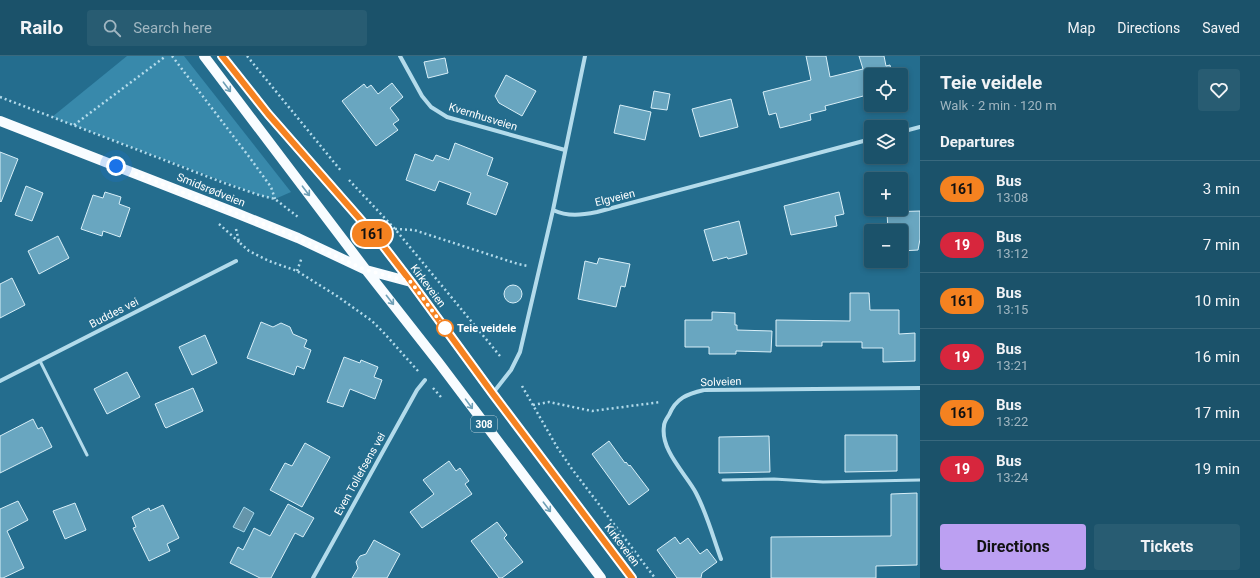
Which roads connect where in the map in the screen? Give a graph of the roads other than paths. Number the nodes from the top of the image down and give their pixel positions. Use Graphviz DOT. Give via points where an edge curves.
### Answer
graph roads {
  1 [pos="204,56"];
  2 [pos="222,56"];
  3 [pos="400,56"];
  4 [pos="585,56"];
  5 [pos="0,121"];
  6 [pos="920,127"];
  7 [pos="908,130"];
  8 [pos="864,141"];
  9 [pos="566,150"];
  10 [pos="553,210"];
  11 [pos="236,261"];
  12 [pos="366,270"];
  13 [pos="411,282"];
  14 [pos="40,362"];
  15 [pos="425,380"];
  16 [pos="0,381"];
  17 [pos="920,388"];
  18 [pos="493,394"];
  19 [pos="87,456"];
  20 [pos="723,480"];
  21 [pos="920,480"];
  22 [pos="721,559"];
  23 [pos="313,578"];
  24 [pos="601,578"];
  25 [pos="632,578"];
  1 -- 12 [label="main road, 308, one-way"];
  2 -- 13 [label="main road, Kirkeveien / 308" via="268,114 381,243"];
  3 -- 9 [label="street, Kvernhusveien" via="422,96 431,107 447,117"];
  4 -- 9 [label="street"];
  5 -- 12 [label="main road, Smidsrødveien" via="298,238"];
  6 -- 7 [label="street"];
  8 -- 10 [label="street, Elgveien" via="597,212 571,215"];
  9 -- 10 [label="street"];
  10 -- 18 [label="street" via="520,352 511,370"];
  11 -- 14 [label="street, Buddes vei"];
  12 -- 13 [label="main road, Smidsrødveien"];
  12 -- 24 [label="main road, 308, one-way"];
  13 -- 18 [label="main road, Kirkeveien / 308"];
  14 -- 16 [label="street, Buddes vei"];
  14 -- 19 [label="lane"];
  15 -- 23 [label="street, Even Tollefsens vei" via="417,390"];
  17 -- 22 [label="street, Solveien" via="704,390 689,393 680,399 671,410 664,426 665,443 697,495"];
  18 -- 25 [label="main road, Kirkeveien / 308"];
  20 -- 21 [label="lane"];
}
